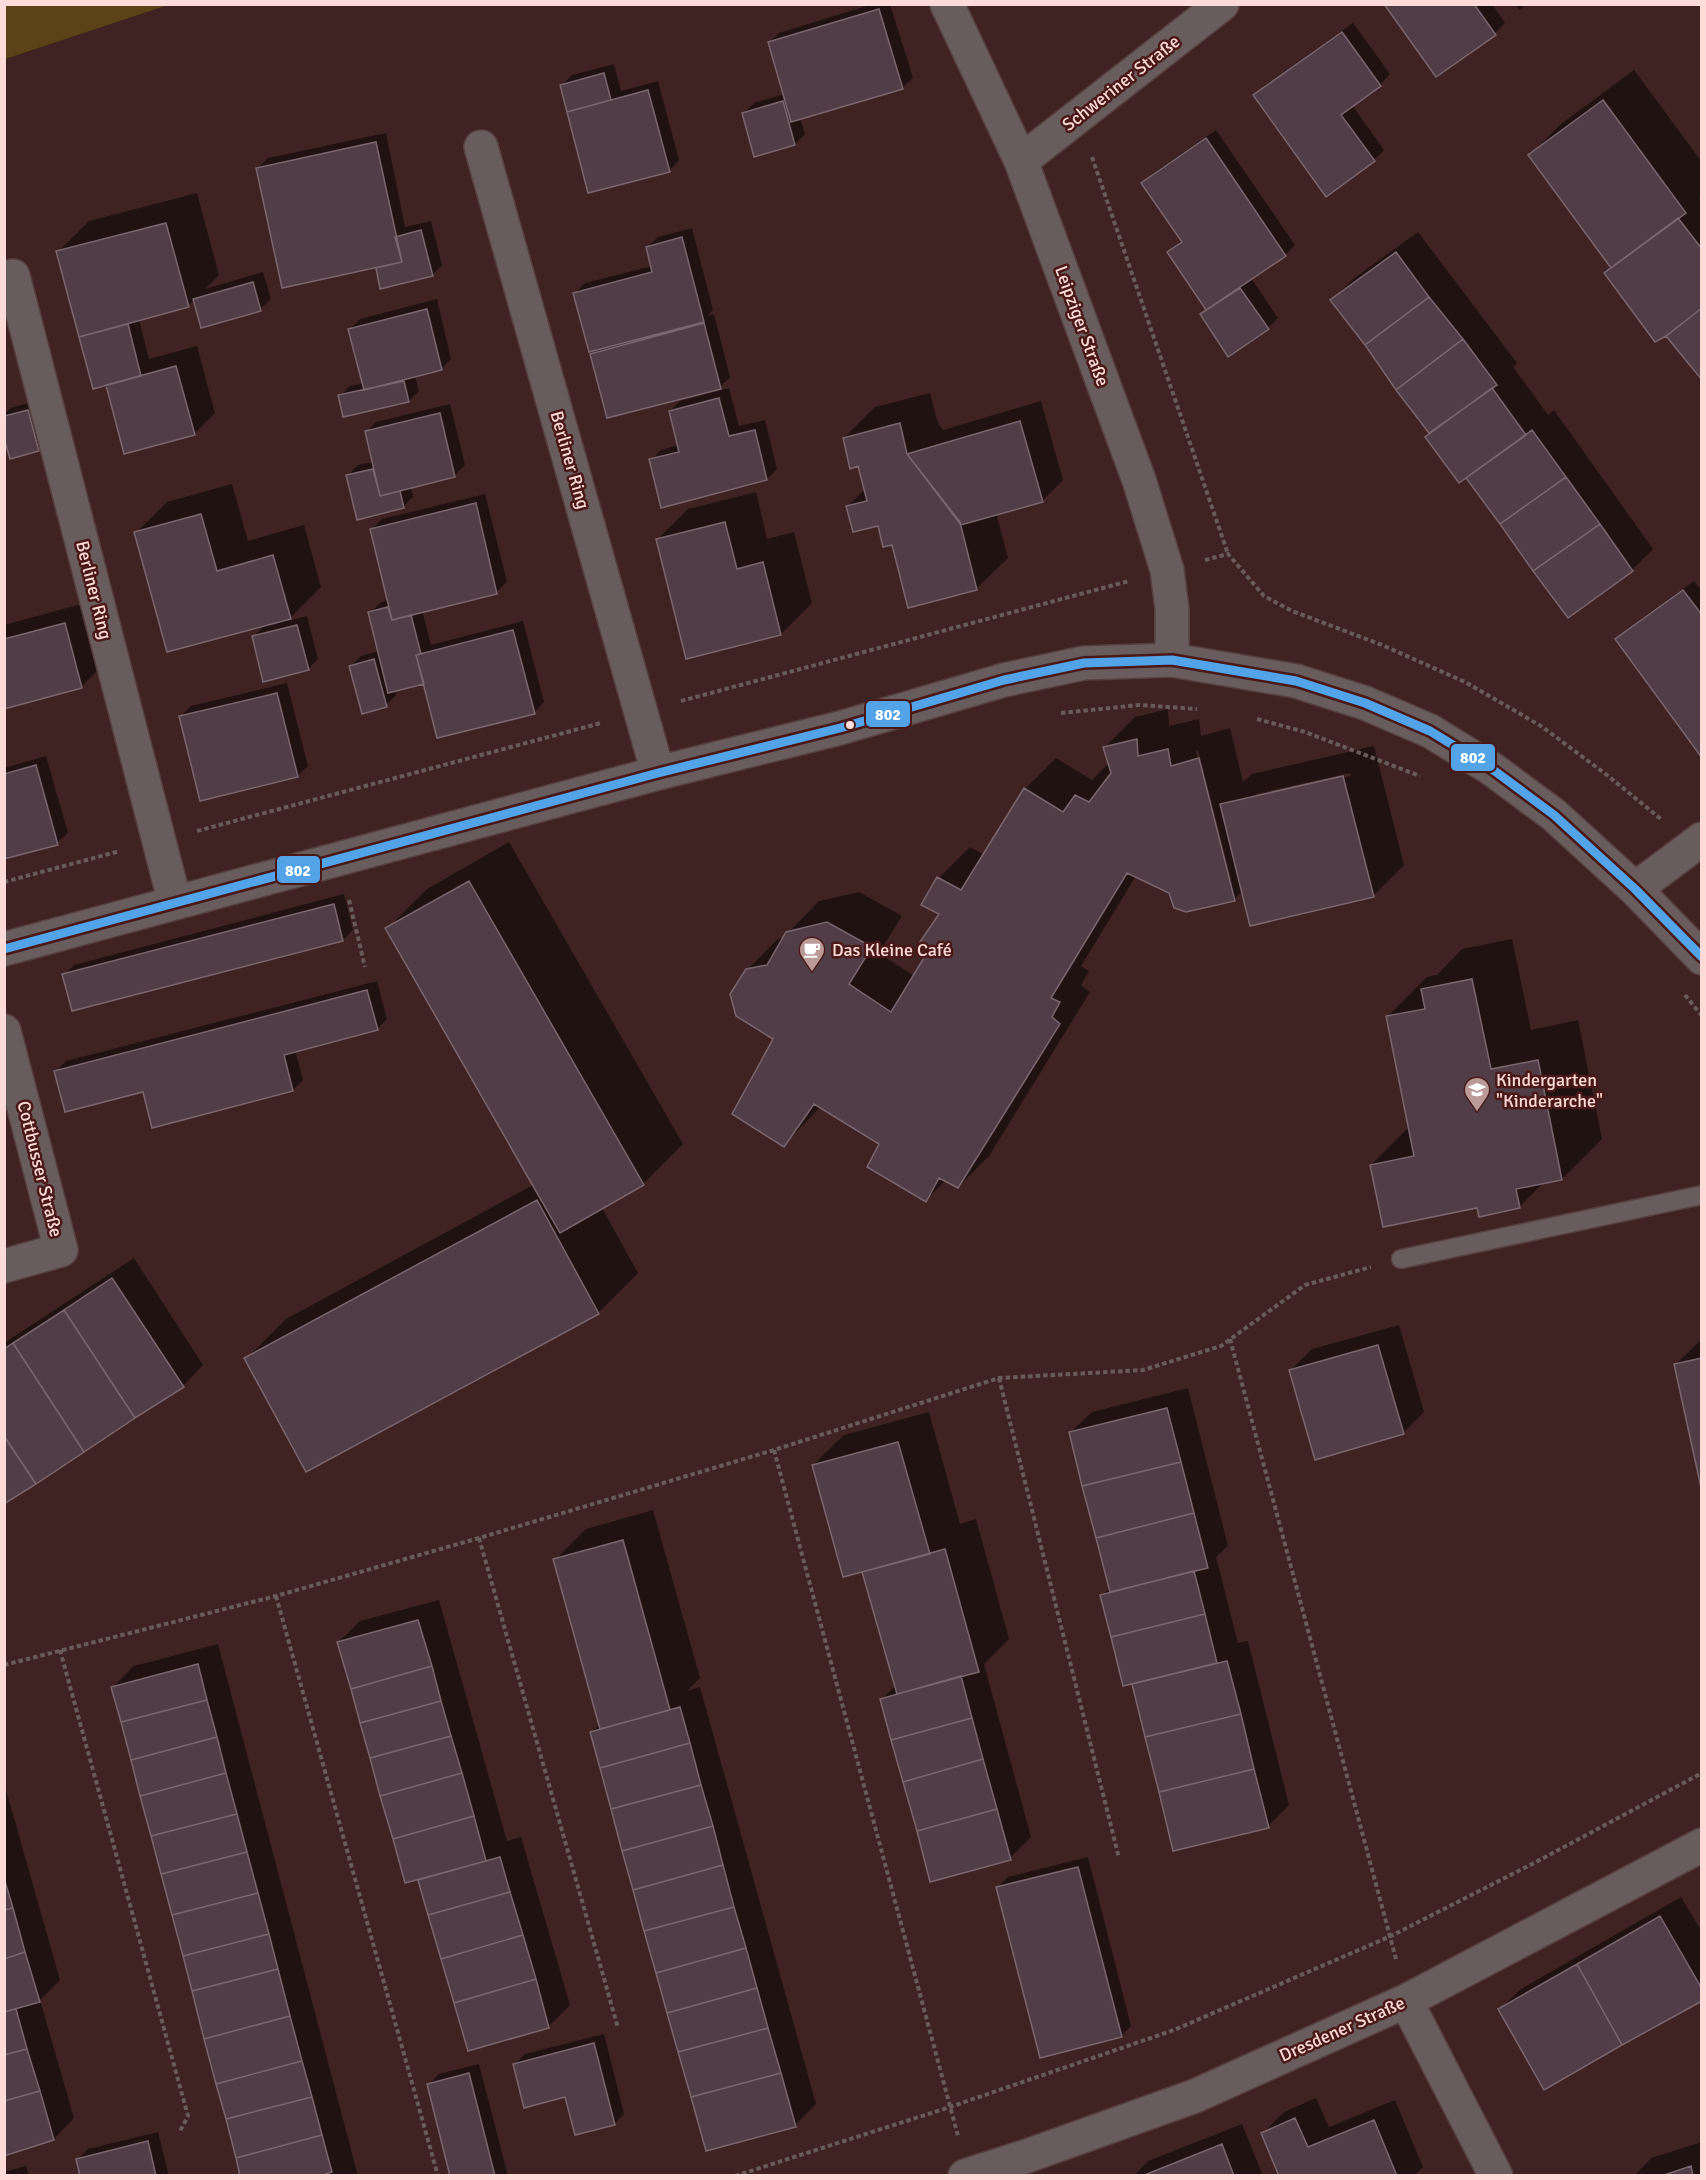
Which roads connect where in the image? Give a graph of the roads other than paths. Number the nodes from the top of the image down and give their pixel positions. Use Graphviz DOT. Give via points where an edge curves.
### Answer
graph roads {
  1 [pos="947,4"];
  2 [pos="1222,4"];
  3 [pos="481,147"];
  4 [pos="1020,161"];
  5 [pos="14,276"];
  6 [pos="1172,660"];
  7 [pos="658,773"];
  8 [pos="1697,842"];
  9 [pos="1635,889"];
  10 [pos="175,903"];
  11 [pos="4,949"];
  12 [pos="1701,958"];
  13 [pos="4,1031"];
  14 [pos="1701,1195"];
  15 [pos="1401,1259"];
  16 [pos="4,1266"];
  17 [pos="1701,1845"];
  18 [pos="1406,2001"];
  19 [pos="967,2175"];
  20 [pos="1496,2175"];
  1 -- 4 [label="street, Leipziger Straße"];
  2 -- 4 [label="street, Schweriner Straße"];
  3 -- 7 [label="street, Berliner Ring"];
  4 -- 6 [label="street, Leipziger Straße" via="1139,480 1167,570"];
  5 -- 10 [label="street, Berliner Ring"];
  6 -- 7 [label="street" via="1084,663 1004,680 840,728"];
  6 -- 9 [label="street" via="1296,681 1365,703 1430,731 1492,769 1554,815"];
  7 -- 10 [label="street"];
  8 -- 9 [label="street"];
  9 -- 12 [label="street"];
  10 -- 11 [label="street"];
  13 -- 16 [label="street, Cottbusser Straße" via="61,1250"];
  14 -- 15 [label="lane"];
  17 -- 18 [label="street, Dresdener Straße"];
  18 -- 19 [label="street, Dresdener Straße" via="1195,2096"];
  18 -- 20 [label="street"];
}
